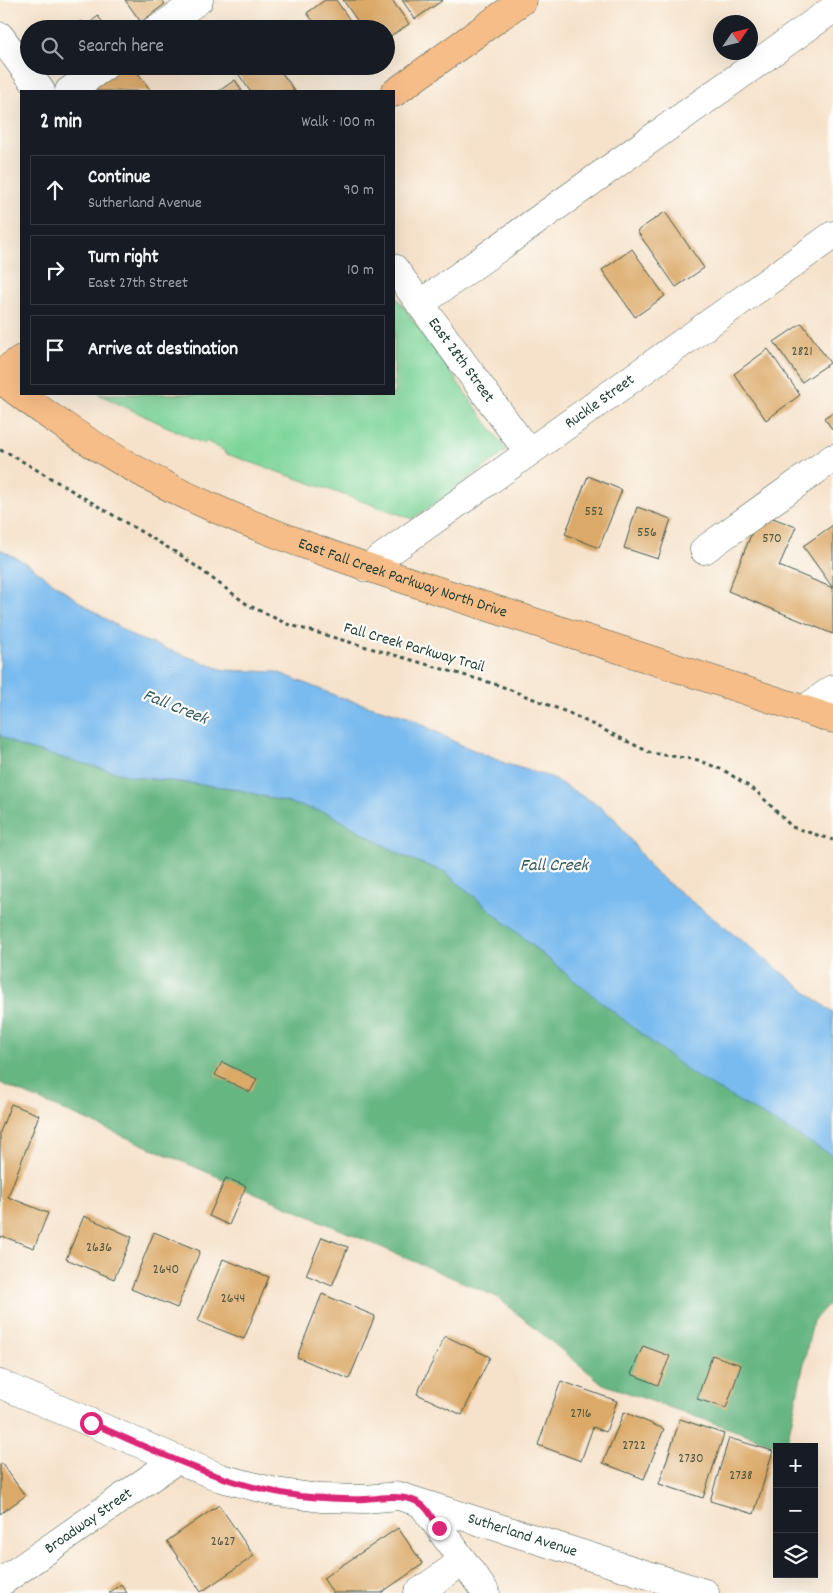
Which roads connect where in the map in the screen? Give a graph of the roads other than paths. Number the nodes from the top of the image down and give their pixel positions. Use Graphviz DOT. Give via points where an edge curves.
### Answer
graph roads {
  1 [pos="199,0"];
  2 [pos="523,0"];
  3 [pos="833,9"];
  4 [pos="171,20"];
  5 [pos="0,36"];
  6 [pos="20,63"];
  7 [pos="29,75"];
  8 [pos="92,75"];
  9 [pos="40,90"];
  10 [pos="71,90"];
  11 [pos="395,92"];
  12 [pos="833,235"];
  13 [pos="395,269"];
  14 [pos="420,304"];
  15 [pos="20,360"];
  16 [pos="0,374"];
  17 [pos="0,379"];
  18 [pos="20,394"];
  19 [pos="21,395"];
  20 [pos="528,452"];
  21 [pos="833,458"];
  22 [pos="704,550"];
  23 [pos="367,568"];
  24 [pos="833,690"];
  25 [pos="805,710"];
  26 [pos="833,719"];
  27 [pos="0,1384"];
  28 [pos="176,1460"];
  29 [pos="422,1504"];
  30 [pos="463,1561"];
  31 [pos="0,1583"];
  32 [pos="418,1593"];
  33 [pos="486,1593"];
  34 [pos="705,1593"];
  1 -- 4 [label="street"];
  2 -- 11 [label="main road"];
  3 -- 14 [label="street"];
  5 -- 6 [label="street"];
  7 -- 9 [label="street"];
  8 -- 10 [label="street"];
  12 -- 20 [label="street, Ruckle Street"];
  13 -- 14 [label="street, East 28th Street"];
  14 -- 20 [label="street, East 28th Street"];
  15 -- 16 [label="main road"];
  17 -- 18 [label="main road, East Fall Creek Parkway North Drive"];
  19 -- 23 [label="main road, East Fall Creek Parkway North Drive" via="96,445 186,495 254,526"];
  20 -- 23 [label="street, Ruckle Street"];
  21 -- 22 [label="street"];
  23 -- 25 [label="main road, East Fall Creek Parkway North Drive"];
  24 -- 25 [label="street"];
  25 -- 26 [label="main road, East Fall Creek Parkway North Drive"];
  27 -- 28 [label="street, Sutherland Avenue"];
  28 -- 29 [label="street, Sutherland Avenue" via="221,1478 276,1492 331,1499 399,1496"];
  28 -- 31 [label="street, Broadway Street"];
  29 -- 30 [label="street"];
  29 -- 34 [label="street, Sutherland Avenue"];
  30 -- 32 [label="street"];
  30 -- 33 [label="street"];
}
